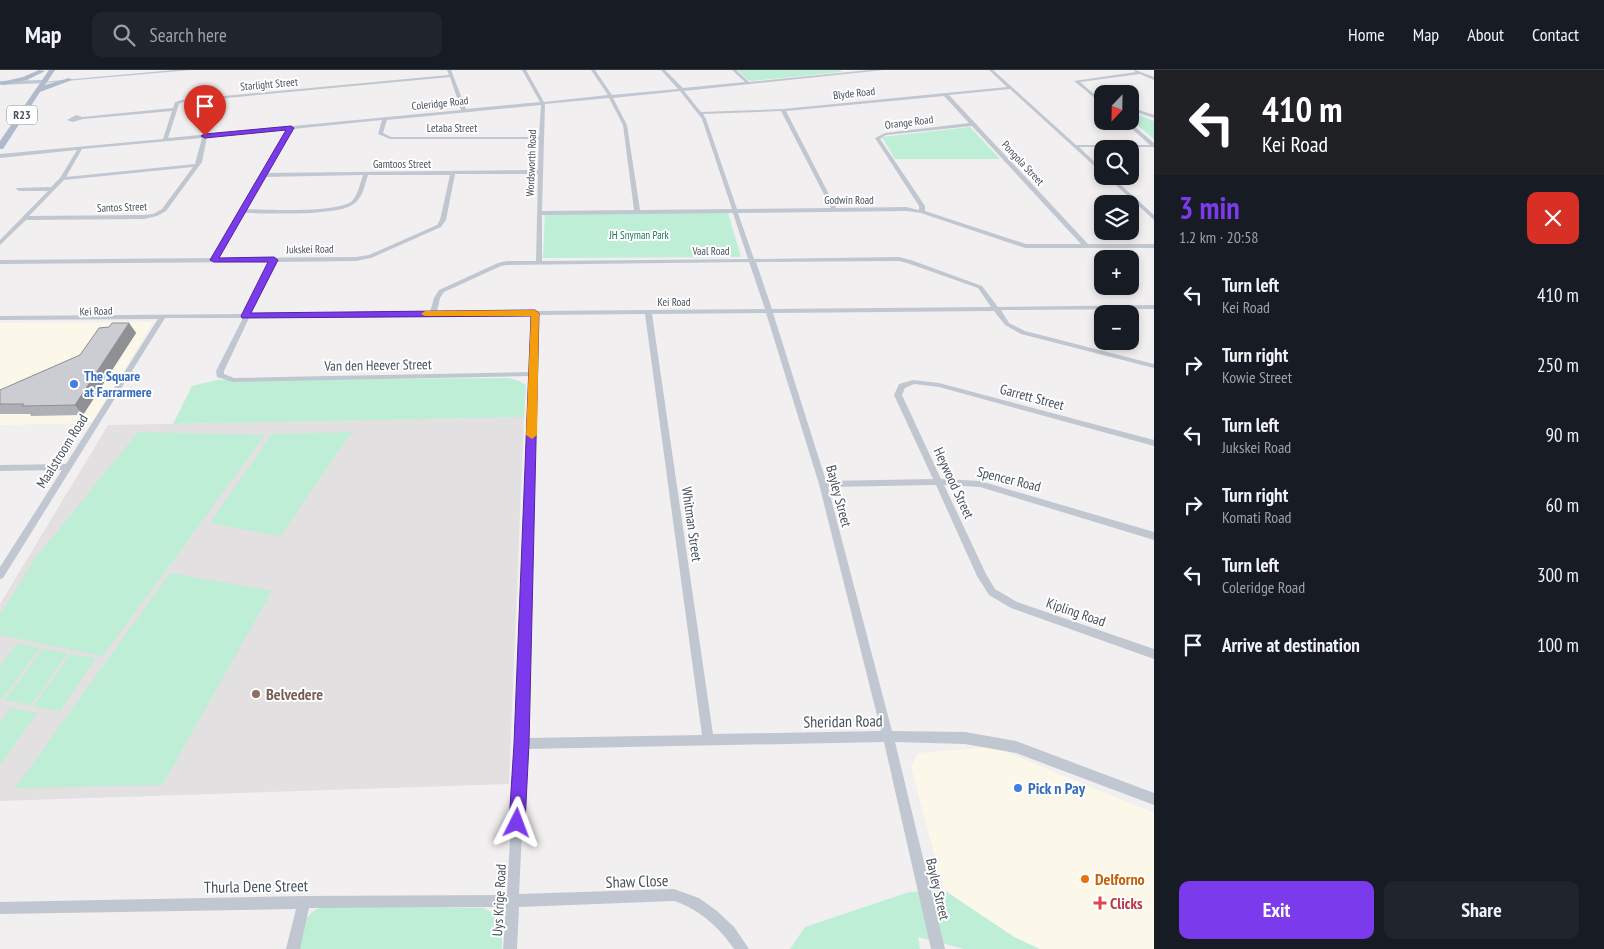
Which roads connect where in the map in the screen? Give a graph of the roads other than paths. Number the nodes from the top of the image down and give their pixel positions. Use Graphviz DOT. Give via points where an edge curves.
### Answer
graph roads {
  1 [pos="52,70"];
  2 [pos="189,70"];
  3 [pos="449,70"];
  4 [pos="524,70"];
  5 [pos="592,70"];
  6 [pos="663,70"];
  7 [pos="734,70"];
  8 [pos="882,70"];
  9 [pos="991,70"];
  10 [pos="1135,70"];
  11 [pos="43,71"];
  12 [pos="1140,73"];
  13 [pos="451,76"];
  14 [pos="1154,79"];
  15 [pos="70,80"];
  16 [pos="43,82"];
  17 [pos="1,83"];
  18 [pos="34,83"];
  19 [pos="748,83"];
  20 [pos="1010,88"];
  21 [pos="681,90"];
  22 [pos="25,91"];
  23 [pos="38,91"];
  24 [pos="945,94"];
  25 [pos="1094,96"];
  26 [pos="611,97"];
  27 [pos="543,103"];
  28 [pos="176,108"];
  29 [pos="783,110"];
  30 [pos="464,111"];
  31 [pos="1139,111"];
  32 [pos="700,113"];
  33 [pos="1154,117"];
  34 [pos="82,118"];
  35 [pos="385,118"];
  36 [pos="974,124"];
  37 [pos="291,128"];
  38 [pos="1136,130"];
  39 [pos="0,132"];
  40 [pos="205,136"];
  41 [pos="542,138"];
  42 [pos="165,140"];
  43 [pos="1154,145"];
  44 [pos="1076,146"];
  45 [pos="0,147"];
  46 [pos="80,148"];
  47 [pos="0,156"];
  48 [pos="1094,163"];
  49 [pos="196,166"];
  50 [pos="540,172"];
  51 [pos="366,174"];
  52 [pos="452,174"];
  53 [pos="263,175"];
  54 [pos="62,179"];
  55 [pos="1118,185"];
  56 [pos="19,189"];
  57 [pos="52,190"];
  58 [pos="834,210"];
  59 [pos="243,211"];
  60 [pos="637,211"];
  61 [pos="734,211"];
  62 [pos="922,212"];
  63 [pos="538,213"];
  64 [pos="23,218"];
  65 [pos="1154,218"];
  66 [pos="0,243"];
  67 [pos="1087,246"];
  68 [pos="1154,246"];
  69 [pos="214,260"];
  70 [pos="274,260"];
  71 [pos="751,261"];
  72 [pos="0,262"];
  73 [pos="539,262"];
  74 [pos="1154,307"];
  75 [pos="996,309"];
  76 [pos="768,311"];
  77 [pos="648,312"];
  78 [pos="535,313"];
  79 [pos="433,314"];
  80 [pos="246,316"];
  81 [pos="0,318"];
  82 [pos="162,318"];
  83 [pos="0,322"];
  84 [pos="1154,366"];
  85 [pos="533,374"];
  86 [pos="902,386"];
  87 [pos="1154,443"];
  88 [pos="68,467"];
  89 [pos="0,468"];
  90 [pos="938,482"];
  91 [pos="823,484"];
  92 [pos="1154,536"];
  93 [pos="1,570"];
  94 [pos="992,592"];
  95 [pos="1154,654"];
  96 [pos="888,737"];
  97 [pos="708,740"];
  98 [pos="521,744"];
  99 [pos="1154,799"];
  100 [pos="512,901"];
  101 [pos="304,902"];
  102 [pos="0,908"];
  103 [pos="293,949"];
  104 [pos="510,949"];
  105 [pos="742,949"];
  106 [pos="938,949"];
  1 -- 15 [label="main road" via="57,77"];
  1 -- 16 [label="main road, R23"];
  2 -- 15 [label="street"];
  3 -- 13 [label="street"];
  4 -- 27 [label="street"];
  5 -- 26 [label="street"];
  6 -- 21 [label="street, Bayley Street"];
  7 -- 19 [label="street"];
  8 -- 19 [label="street, Coleridge Road"];
  9 -- 20 [label="street"];
  10 -- 12 [label="street"];
  11 -- 17 [label="main road" via="25,79"];
  11 -- 18 [label="main road, R23"];
  12 -- 14 [label="street"];
  12 -- 25 [label="street" via="1076,81"];
  13 -- 28 [label="street, Starlight Street" via="178,102"];
  13 -- 30 [label="street"];
  15 -- 16 [label="street"];
  15 -- 23 [label="main road"];
  16 -- 18 [label="street"];
  16 -- 23 [label="main road, R23"];
  17 -- 18 [label="street"];
  17 -- 22 [label="main road" via="25,87"];
  18 -- 39 [label="main road, R23"];
  19 -- 21 [label="street, Coleridge Road"];
  20 -- 24 [label="street, Blyde Road"];
  20 -- 44 [label="street"];
  21 -- 26 [label="street, Coleridge Road"];
  21 -- 32 [label="street, Bayley Street"];
  23 -- 45 [label="main road, R23"];
  24 -- 29 [label="street, Blyde Road"];
  24 -- 36 [label="street, Pongola Street"];
  26 -- 27 [label="street, Coleridge Road"];
  26 -- 60 [label="street" via="624,125"];
  27 -- 30 [label="street, Coleridge Road"];
  27 -- 41 [label="street, Wordsworth Road"];
  28 -- 34 [label="street"];
  28 -- 42 [label="street"];
  29 -- 32 [label="street, Blyde Road"];
  29 -- 58 [label="street"];
  30 -- 35 [label="street, Coleridge Road"];
  31 -- 33 [label="street"];
  32 -- 61 [label="street, Bayley Street"];
  35 -- 37 [label="street, Coleridge Road"];
  35 -- 41 [label="street, Letaba Street" via="380,134 390,138"];
  36 -- 62 [label="street, Orange Road" via="885,134 877,138 922,206"];
  36 -- 67 [label="street, Pongola Street"];
  37 -- 40 [label="street, Coleridge Road"];
  37 -- 53 [label="street"];
  38 -- 43 [label="street"];
  40 -- 42 [label="street, Coleridge Road"];
  40 -- 49 [label="street, Santos Street"];
  41 -- 50 [label="street, Wordsworth Road"];
  42 -- 46 [label="street, Coleridge Road"];
  43 -- 44 [label="street"];
  44 -- 48 [label="street"];
  46 -- 47 [label="street, Coleridge Road"];
  46 -- 54 [label="street"];
  49 -- 54 [label="street"];
  49 -- 64 [label="street, Santos Street" via="164,210 155,216"];
  50 -- 52 [label="street, Gamtoos Street"];
  50 -- 63 [label="street, Wordsworth Road"];
  51 -- 52 [label="street, Gamtoos Street"];
  51 -- 53 [label="street, Gamtoos Street"];
  51 -- 59 [label="street" via="354,202 345,207"];
  52 -- 70 [label="street, Jukskei Road" via="443,220 437,228 362,258"];
  53 -- 59 [label="street"];
  54 -- 57 [label="street"];
  55 -- 65 [label="street"];
  56 -- 57 [label="street"];
  57 -- 64 [label="street"];
  58 -- 61 [label="street, Godwin Road"];
  58 -- 62 [label="street, Godwin Road" via="906,209"];
  59 -- 69 [label="street"];
  60 -- 61 [label="street, Godwin Road"];
  60 -- 63 [label="street, Godwin Road"];
  61 -- 71 [label="street, Bayley Street"];
  62 -- 67 [label="street, Godwin Road" via="1021,246"];
  63 -- 73 [label="street, Wordsworth Road"];
  64 -- 66 [label="street"];
  67 -- 68 [label="street, Godwin Road"];
  69 -- 70 [label="street, Jukskei Road"];
  69 -- 72 [label="street, Jukskei Road"];
  70 -- 80 [label="street"];
  71 -- 73 [label="street, Vaal Road"];
  71 -- 75 [label="street, Vaal Road" via="906,260 980,288"];
  71 -- 76 [label="street, Bayley Street"];
  73 -- 79 [label="street, Vaal Road" via="500,264 445,289 436,298"];
  74 -- 75 [label="street, Kei Road"];
  75 -- 76 [label="street, Kei Road"];
  75 -- 84 [label="street, Vaal Road" via="1007,324 1029,336"];
  76 -- 77 [label="street, Kei Road"];
  76 -- 91 [label="street, Bayley Street"];
  77 -- 78 [label="street, Kei Road"];
  77 -- 97 [label="street, Whitman Street"];
  78 -- 79 [label="street, Kei Road"];
  78 -- 85 [label="street, Uys Krige Road"];
  79 -- 80 [label="street, Kei Road"];
  80 -- 82 [label="street, Kei Road"];
  80 -- 85 [label="street, Van den Heever Street" via="220,371 225,378"];
  81 -- 82 [label="street, Kei Road"];
  82 -- 83 [label="street, Kei Road"];
  82 -- 88 [label="street, Maalstroom Road"];
  85 -- 98 [label="street, Uys Krige Road"];
  86 -- 87 [label="street, Garrett Street" via="913,382 939,385"];
  86 -- 90 [label="street, Heywood Street" via="899,399"];
  88 -- 89 [label="street"];
  88 -- 93 [label="street, Maalstroom Road"];
  90 -- 91 [label="street, Spencer Road"];
  90 -- 92 [label="street, Spencer Road" via="991,486"];
  90 -- 94 [label="street, Heywood Street"];
  91 -- 96 [label="street, Bayley Street"];
  94 -- 95 [label="street, Kipling Road" via="1014,605"];
  96 -- 97 [label="street, Sheridan Road"];
  96 -- 99 [label="street, Sheridan Road" via="965,738 1016,747"];
  96 -- 106 [label="street, Bayley Street"];
  97 -- 98 [label="street, Sheridan Road"];
  98 -- 100 [label="street, Uys Krige Road"];
  100 -- 101 [label="street, Thurla Dene Street"];
  100 -- 104 [label="street, Uys Krige Road"];
  100 -- 105 [label="street, Shaw Close" via="674,895 702,907"];
  101 -- 102 [label="street, Thurla Dene Street"];
  101 -- 103 [label="street"];
}
